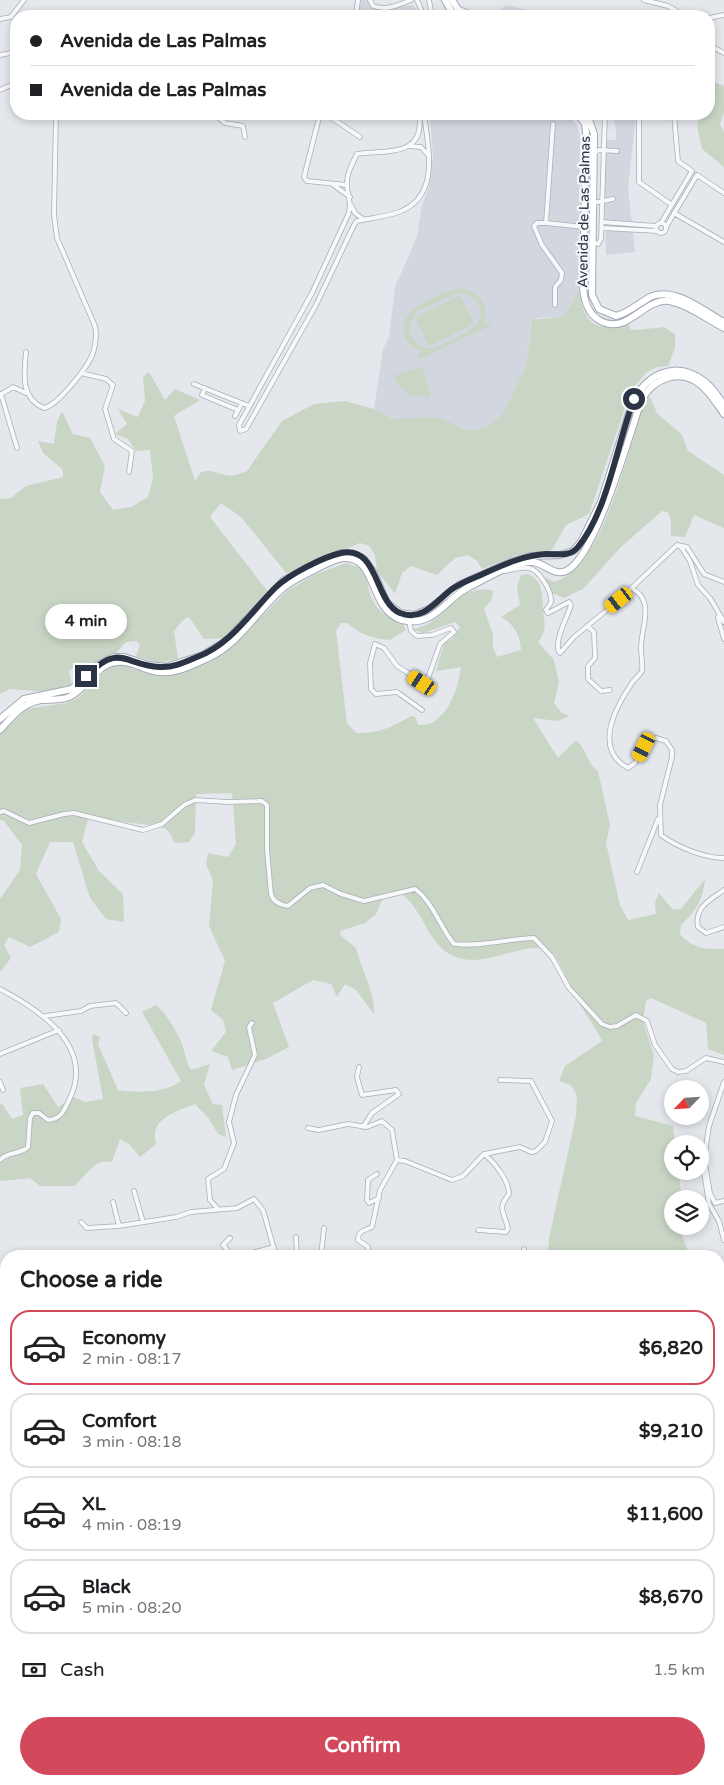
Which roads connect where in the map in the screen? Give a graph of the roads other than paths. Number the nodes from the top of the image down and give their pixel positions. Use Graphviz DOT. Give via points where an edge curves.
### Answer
graph roads {
  1 [pos="24,0"];
  2 [pos="370,0"];
  3 [pos="411,0"];
  4 [pos="452,0"];
  5 [pos="644,0"];
  6 [pos="457,8"];
  7 [pos="16,10"];
  8 [pos="462,10"];
  9 [pos="675,10"];
  10 [pos="56,120"];
  11 [pos="221,120"];
  12 [pos="318,120"];
  13 [pos="335,120"];
  14 [pos="419,120"];
  15 [pos="425,120"];
  16 [pos="582,120"];
  17 [pos="589,120"];
  18 [pos="605,120"];
  19 [pos="639,120"];
  20 [pos="675,120"];
  21 [pos="553,124"];
  22 [pos="245,137"];
  23 [pos="360,137"];
  24 [pos="418,138"];
  25 [pos="428,143"];
  26 [pos="407,147"];
  27 [pos="603,150"];
  28 [pos="617,151"];
  29 [pos="594,155"];
  30 [pos="429,157"];
  31 [pos="328,183"];
  32 [pos="347,184"];
  33 [pos="724,193"];
  34 [pos="592,194"];
  35 [pos="350,197"];
  36 [pos="612,198"];
  37 [pos="602,199"];
  38 [pos="351,205"];
  39 [pos="592,205"];
  40 [pos="672,205"];
  41 [pos="674,213"];
  42 [pos="346,219"];
  43 [pos="364,220"];
  44 [pos="602,222"];
  45 [pos="546,223"];
  46 [pos="661,223"];
  47 [pos="354,225"];
  48 [pos="656,226"];
  49 [pos="584,227"];
  50 [pos="666,227"];
  51 [pos="602,228"];
  52 [pos="658,231"];
  53 [pos="592,235"];
  54 [pos="724,242"];
  55 [pos="554,305"];
  56 [pos="724,322"];
  57 [pos="724,328"];
  58 [pos="26,352"];
  59 [pos="81,373"];
  60 [pos="194,384"];
  61 [pos="205,388"];
  62 [pos="26,393"];
  63 [pos="0,394"];
  64 [pos="242,403"];
  65 [pos="249,406"];
  66 [pos="724,406"];
  67 [pos="238,410"];
  68 [pos="724,414"];
  69 [pos="235,416"];
  70 [pos="17,448"];
  71 [pos="129,472"];
  72 [pos="677,545"];
  73 [pos="551,554"];
  74 [pos="568,554"];
  75 [pos="575,563"];
  76 [pos="548,568"];
  77 [pos="502,572"];
  78 [pos="724,582"];
  79 [pos="631,588"];
  80 [pos="719,614"];
  81 [pos="409,621"];
  82 [pos="724,622"];
  83 [pos="587,626"];
  84 [pos="724,639"];
  85 [pos="610,690"];
  86 [pos="422,710"];
  87 [pos="0,719"];
  88 [pos="0,730"];
  89 [pos="0,812"];
  90 [pos="659,816"];
  91 [pos="724,858"];
  92 [pos="637,872"];
  93 [pos="724,890"];
  94 [pos="724,927"];
  95 [pos="0,989"];
  96 [pos="126,1013"];
  97 [pos="45,1016"];
  98 [pos="252,1023"];
  99 [pos="59,1030"];
  100 [pos="0,1054"];
  101 [pos="724,1062"];
  102 [pos="359,1067"];
  103 [pos="500,1080"];
  104 [pos="0,1082"];
  105 [pos="724,1082"];
  106 [pos="3,1090"];
  107 [pos="362,1127"];
  108 [pos="308,1128"];
  109 [pos="707,1135"];
  110 [pos="484,1154"];
  111 [pos="0,1160"];
  112 [pos="398,1160"];
  113 [pos="377,1174"];
  114 [pos="706,1180"];
  115 [pos="708,1180"];
  116 [pos="134,1192"];
  117 [pos="379,1198"];
  118 [pos="724,1201"];
  119 [pos="113,1202"];
  120 [pos="218,1209"];
  121 [pos="81,1222"];
  122 [pos="143,1222"];
  123 [pos="119,1226"];
  124 [pos="324,1228"];
  125 [pos="478,1230"];
  126 [pos="296,1237"];
  127 [pos="230,1238"];
  128 [pos="724,1240"];
  129 [pos="274,1247"];
  130 [pos="227,1250"];
  131 [pos="263,1250"];
  132 [pos="275,1250"];
  133 [pos="297,1250"];
  134 [pos="322,1250"];
  135 [pos="368,1250"];
  1 -- 7 [label="street"];
  2 -- 3 [label="street" via="373,6 380,8"];
  4 -- 6 [label="main road"];
  5 -- 9 [label="street"];
  6 -- 8 [label="street"];
  10 -- 59 [label="street" via="54,215 57,238 96,332 93,354"];
  11 -- 22 [label="street" via="243,126"];
  12 -- 31 [label="street" via="304,177 307,181"];
  13 -- 23 [label="street"];
  14 -- 24 [label="street"];
  15 -- 25 [label="street"];
  16 -- 49 [label="main road, Avenida de Las Palmas" via="586,132"];
  17 -- 29 [label="main road, Avenida de Las Palmas" via="594,134"];
  18 -- 27 [label="street"];
  19 -- 40 [label="street" via="640,182"];
  20 -- 40 [label="street" via="678,161 692,171"];
  21 -- 45 [label="street"];
  24 -- 25 [label="street" via="422,145"];
  24 -- 26 [label="street"];
  25 -- 30 [label="street"];
  26 -- 30 [label="street" via="421,147"];
  26 -- 32 [label="street" via="398,151 357,154"];
  27 -- 28 [label="street"];
  27 -- 29 [label="street" via="597,150"];
  27 -- 37 [label="street"];
  29 -- 34 [label="main road, Avenida de Las Palmas"];
  30 -- 43 [label="street" via="426,184 420,198 400,212"];
  31 -- 32 [label="street"];
  31 -- 35 [label="street" via="338,186"];
  32 -- 35 [label="street"];
  33 -- 41 [label="street" via="697,175"];
  34 -- 37 [label="street"];
  34 -- 39 [label="main road, Avenida de Las Palmas"];
  35 -- 38 [label="street"];
  36 -- 37 [label="street"];
  37 -- 39 [label="street"];
  37 -- 44 [label="street"];
  38 -- 42 [label="street"];
  38 -- 43 [label="street"];
  39 -- 53 [label="main road, Avenida de Las Palmas"];
  40 -- 46 [label="street"];
  41 -- 50 [label="street"];
  41 -- 54 [label="street"];
  42 -- 47 [label="street"];
  42 -- 65 [label="street" via="312,293"];
  43 -- 47 [label="street"];
  44 -- 48 [label="street"];
  44 -- 51 [label="street"];
  45 -- 49 [label="street"];
  45 -- 55 [label="street" via="534,226 542,245 562,273 555,287"];
  46 -- 48 [label="street"];
  46 -- 50 [label="street"];
  47 -- 65 [label="street" via="316,305 253,418 241,431 238,425"];
  48 -- 52 [label="street"];
  49 -- 57 [label="main road, Avenida de Las Palmas" via="583,295 596,318 604,323 618,324 653,304 669,301"];
  50 -- 52 [label="street" via="664,232"];
  51 -- 52 [label="street"];
  51 -- 53 [label="street" via="600,244 594,243"];
  53 -- 56 [label="main road, Avenida de Las Palmas" via="592,295 604,313 620,315 651,297 666,294 676,295"];
  58 -- 62 [label="street"];
  59 -- 62 [label="street" via="56,403 48,407 40,407"];
  59 -- 71 [label="street" via="106,379 113,385 106,409 114,439 132,451"];
  60 -- 61 [label="street"];
  61 -- 64 [label="street"];
  61 -- 67 [label="street" via="202,395"];
  62 -- 63 [label="street" via="13,387"];
  63 -- 70 [label="street"];
  64 -- 65 [label="street"];
  64 -- 67 [label="street"];
  66 -- 74 [label="main road" via="709,385 692,374 670,371 646,382 631,407 596,513 578,546"];
  67 -- 69 [label="street"];
  68 -- 75 [label="main road" via="707,391 692,379 668,377 650,387 641,401 602,516"];
  72 -- 78 [label="street" via="687,547 704,574"];
  72 -- 79 [label="street"];
  72 -- 80 [label="street" via="690,561 698,585"];
  73 -- 74 [label="main road"];
  73 -- 76 [label="main road"];
  73 -- 87 [label="main road" via="525,557 487,572 459,585 430,609 414,615 400,613 387,603 364,559 354,554 340,554 284,580 226,640 203,655 166,667 113,657 94,668 72,689 24,699"];
  74 -- 75 [label="main road"];
  75 -- 76 [label="main road" via="561,572"];
  76 -- 77 [label="main road" via="531,562"];
  77 -- 81 [label="main road" via="458,593 429,619"];
  77 -- 83 [label="street" via="527,568 535,571 551,598 546,610 548,613 569,602 571,605 561,629 559,653"];
  79 -- 83 [label="street"];
  79 -- 90 [label="street" via="644,600 646,624 641,648 642,671 614,713 609,742 618,762 628,768 635,764 651,739 666,740 670,745 672,764"];
  80 -- 82 [label="street"];
  80 -- 84 [label="street"];
  81 -- 86 [label="street" via="411,632 417,636 451,628 454,632 440,644 424,684 397,666 384,648 375,644 370,664 370,689 377,694 396,692"];
  81 -- 88 [label="main road" via="384,609 363,566 343,558 283,588 231,643 208,658 166,672 113,662 70,696 27,704"];
  83 -- 85 [label="street" via="594,632 595,658 588,666 588,679 601,691"];
  89 -- 101 [label="street" via="29,823 74,813 143,830 162,824 194,800 262,801 267,805 271,894 277,903 288,906 310,888 323,885 364,901 415,890 421,894 441,929 454,944 472,946 534,938 552,957 569,988 602,1024 617,1026 636,1015 647,1021 655,1045 672,1069 686,1071 706,1058"];
  90 -- 91 [label="street" via="664,837 707,856"];
  90 -- 92 [label="street"];
  93 -- 94 [label="street" via="702,906 697,918 698,927 706,933"];
  95 -- 97 [label="street"];
  96 -- 97 [label="street" via="116,1003"];
  97 -- 99 [label="street"];
  98 -- 120 [label="street" via="249,1028 254,1055 236,1095 229,1122 234,1143 224,1169 208,1179 210,1200"];
  99 -- 100 [label="street"];
  99 -- 111 [label="street" via="74,1062 72,1094 56,1119 48,1120 38,1112 33,1114 28,1148"];
  102 -- 107 [label="street" via="357,1076 362,1095 396,1090 399,1094 372,1113"];
  103 -- 110 [label="street" via="531,1081 552,1121 545,1142 536,1151 520,1147"];
  104 -- 106 [label="street"];
  105 -- 109 [label="street"];
  107 -- 108 [label="street" via="348,1124 319,1130"];
  107 -- 112 [label="street" via="369,1127 380,1120 390,1126"];
  110 -- 112 [label="street" via="464,1176 452,1180"];
  110 -- 125 [label="street" via="509,1190 501,1207 508,1229 506,1232"];
  112 -- 117 [label="street" via="382,1186"];
  113 -- 117 [label="street" via="368,1180 366,1200 369,1203"];
  114 -- 128 [label="street" via="708,1204 719,1221"];
  115 -- 118 [label="street" via="715,1203"];
  116 -- 122 [label="street"];
  117 -- 135 [label="street" via="372,1227 358,1234 358,1240"];
  119 -- 123 [label="street"];
  120 -- 122 [label="street"];
  120 -- 129 [label="street" via="237,1208 254,1199 263,1210"];
  121 -- 123 [label="street" via="87,1228"];
  122 -- 123 [label="street"];
  124 -- 134 [label="street"];
  126 -- 133 [label="street"];
  127 -- 130 [label="street" via="222,1245"];
  129 -- 131 [label="street"];
  129 -- 132 [label="street"];
}
